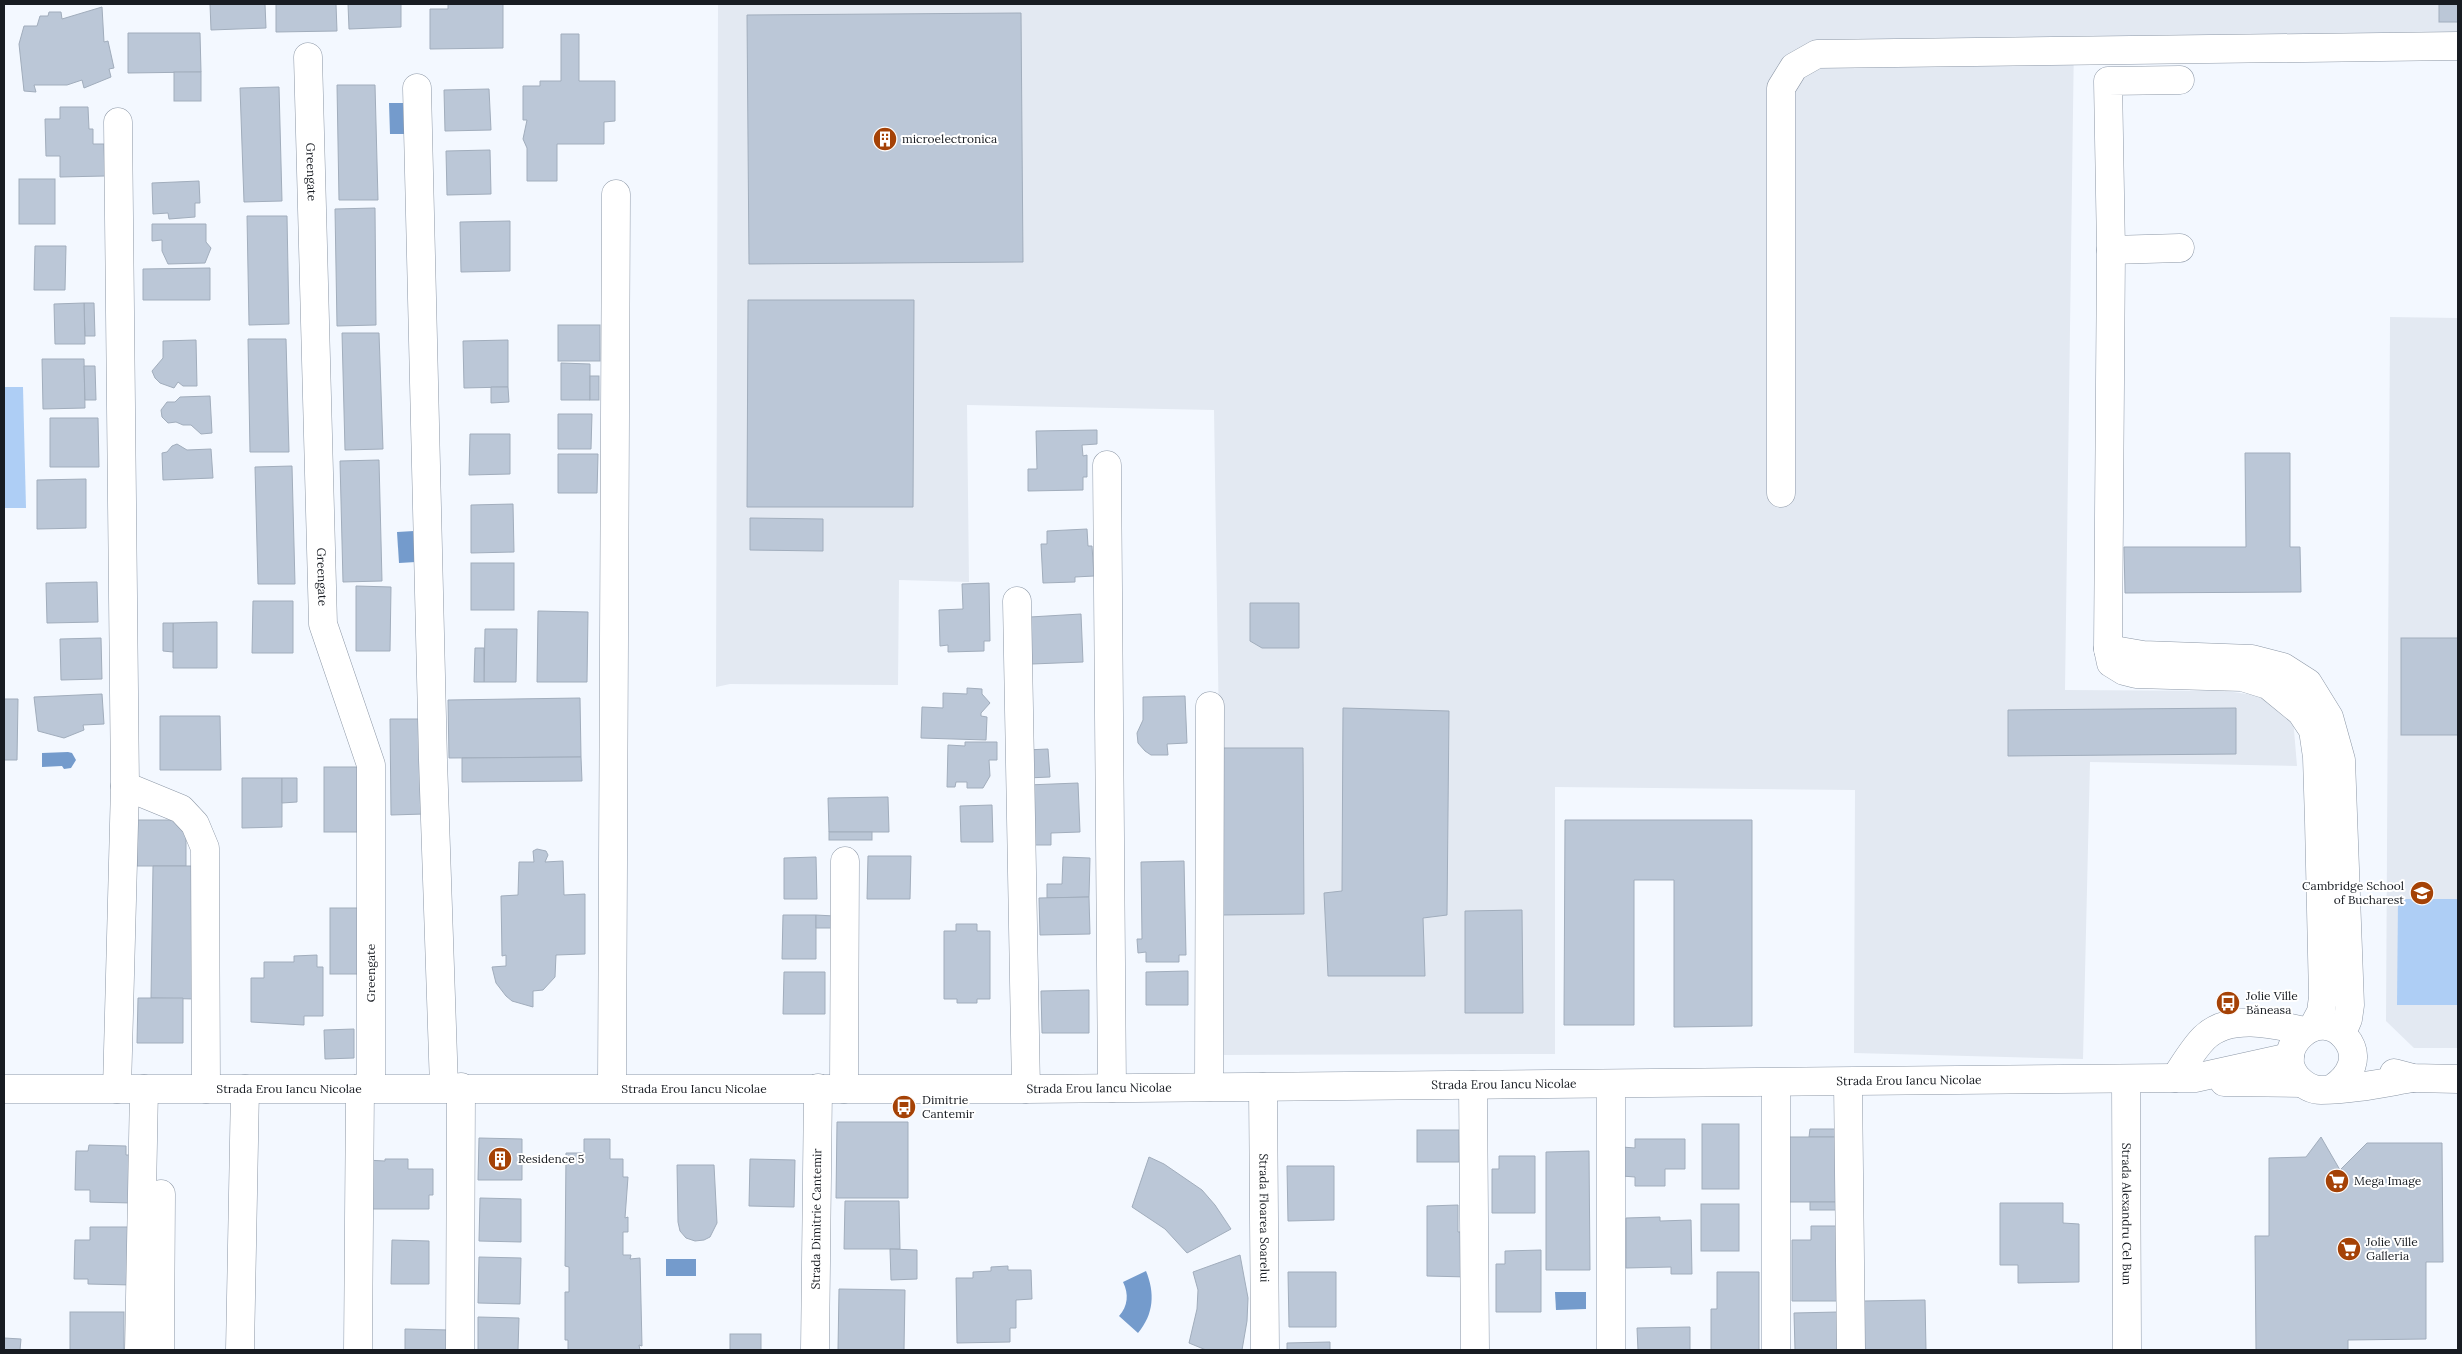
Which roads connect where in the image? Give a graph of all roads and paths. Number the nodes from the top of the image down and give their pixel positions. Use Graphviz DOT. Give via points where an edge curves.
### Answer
graph roads {
  1 [pos="2458,46"];
  2 [pos="2110,50"];
  3 [pos="308,57"];
  4 [pos="2180,80"];
  5 [pos="2108,81"];
  6 [pos="417,88"];
  7 [pos="118,122"];
  8 [pos="616,194"];
  9 [pos="2180,248"];
  10 [pos="2111,250"];
  11 [pos="1107,465"];
  12 [pos="1781,493"];
  13 [pos="1017,601"];
  14 [pos="2108,649"];
  15 [pos="1210,706"];
  16 [pos="125,786"];
  17 [pos="845,861"];
  18 [pos="2308,1029"];
  19 [pos="2348,1043"];
  20 [pos="2290,1057"];
  21 [pos="2185,1078"];
  22 [pos="2413,1078"];
  23 [pos="2126,1079"];
  24 [pos="2458,1079"];
  25 [pos="1776,1083"];
  26 [pos="1848,1083"];
  27 [pos="2302,1083"];
  28 [pos="1610,1084"];
  29 [pos="1474,1085"];
  30 [pos="453,1087"];
  31 [pos="612,1087"];
  32 [pos="1209,1087"];
  33 [pos="1263,1087"];
  34 [pos="365,1088"];
  35 [pos="1112,1088"];
  36 [pos="2332,1088"];
  37 [pos="4,1089"];
  38 [pos="141,1089"];
  39 [pos="206,1089"];
  40 [pos="245,1089"];
  41 [pos="831,1089"];
  42 [pos="1026,1089"];
  43 [pos="139,1350"];
  44 [pos="160,1350"];
  45 [pos="240,1350"];
  46 [pos="358,1350"];
  47 [pos="460,1350"];
  48 [pos="815,1350"];
  49 [pos="1265,1350"];
  50 [pos="1475,1350"];
  51 [pos="1611,1350"];
  52 [pos="1776,1350"];
  53 [pos="1851,1350"];
  54 [pos="2127,1350"];
  1 -- 2 [label="street"];
  2 -- 5 [label="street"];
  2 -- 12 [label="street" via="1818,54 1794,67 1781,88"];
  3 -- 34 [label="street, Greengate" via="322,624 371,765"];
  4 -- 5 [label="street"];
  5 -- 10 [label="street"];
  6 -- 30 [label="street" via="433,760"];
  7 -- 16 [label="street"];
  8 -- 31 [label="street"];
  9 -- 10 [label="street"];
  10 -- 14 [label="street"];
  11 -- 35 [label="street"];
  13 -- 42 [label="street"];
  14 -- 18 [label="street" via="2111,663 2136,674 2242,677 2268,685 2301,712 2313,730 2320,830 2323,997 2321,1012"];
  14 -- 19 [label="street" via="2143,655 2252,659 2283,667 2308,683 2329,717 2341,760 2350,1006"];
  15 -- 32 [label="street"];
  16 -- 38 [label="street"];
  16 -- 39 [label="street" via="181,810 195,824 205,848"];
  17 -- 41 [label="street, Strada Dimitrie Cantemir"];
  18 -- 19 [label="street, Strada Erou Iancu Nicolae" via="2328,1027"];
  18 -- 20 [label="street" via="2296,1038"];
  18 -- 21 [label="street, Strada Erou Iancu Nicolae" via="2274,1024 2229,1024 2216,1028 2204,1038"];
  19 -- 22 [label="street, Strada Erou Iancu Nicolae" via="2365,1062"];
  19 -- 36 [label="street" via="2353,1063 2349,1074"];
  20 -- 21 [label="street, Strada Erou Iancu Nicolae"];
  20 -- 27 [label="street" via="2291,1067"];
  21 -- 23 [label="street, Strada Erou Iancu Nicolae"];
  21 -- 27 [label="street, Strada Erou Iancu Nicolae" via="2228,1083"];
  22 -- 24 [label="street, Strada Erou Iancu Nicolae"];
  22 -- 36 [label="street, Strada Erou Iancu Nicolae"];
  23 -- 26 [label="street, Strada Erou Iancu Nicolae"];
  23 -- 54 [label="street, Strada Alexandru Cel Bun"];
  25 -- 26 [label="street, Strada Erou Iancu Nicolae"];
  25 -- 28 [label="street, Strada Erou Iancu Nicolae"];
  25 -- 52 [label="street"];
  26 -- 53 [label="street"];
  27 -- 36 [label="street, Strada Erou Iancu Nicolae" via="2322,1090"];
  28 -- 29 [label="street, Strada Erou Iancu Nicolae"];
  28 -- 51 [label="street"];
  29 -- 33 [label="street, Strada Erou Iancu Nicolae"];
  29 -- 50 [label="street"];
  30 -- 31 [label="street, Strada Erou Iancu Nicolae"];
  30 -- 34 [label="street, Strada Erou Iancu Nicolae"];
  30 -- 47 [label="street"];
  31 -- 41 [label="street, Strada Erou Iancu Nicolae"];
  32 -- 33 [label="street, Strada Erou Iancu Nicolae"];
  32 -- 35 [label="street, Strada Erou Iancu Nicolae"];
  33 -- 49 [label="street, Strada Floarea Soarelui"];
  34 -- 40 [label="street, Strada Erou Iancu Nicolae"];
  34 -- 46 [label="street, Greengate"];
  35 -- 42 [label="street, Strada Erou Iancu Nicolae"];
  37 -- 38 [label="street, Strada Erou Iancu Nicolae"];
  38 -- 39 [label="street, Strada Erou Iancu Nicolae"];
  38 -- 43 [label="street"];
  38 -- 44 [label="street"];
  39 -- 40 [label="street, Strada Erou Iancu Nicolae"];
  40 -- 45 [label="street"];
  41 -- 42 [label="street, Strada Erou Iancu Nicolae"];
  41 -- 48 [label="street, Strada Dimitrie Cantemir"];
}
